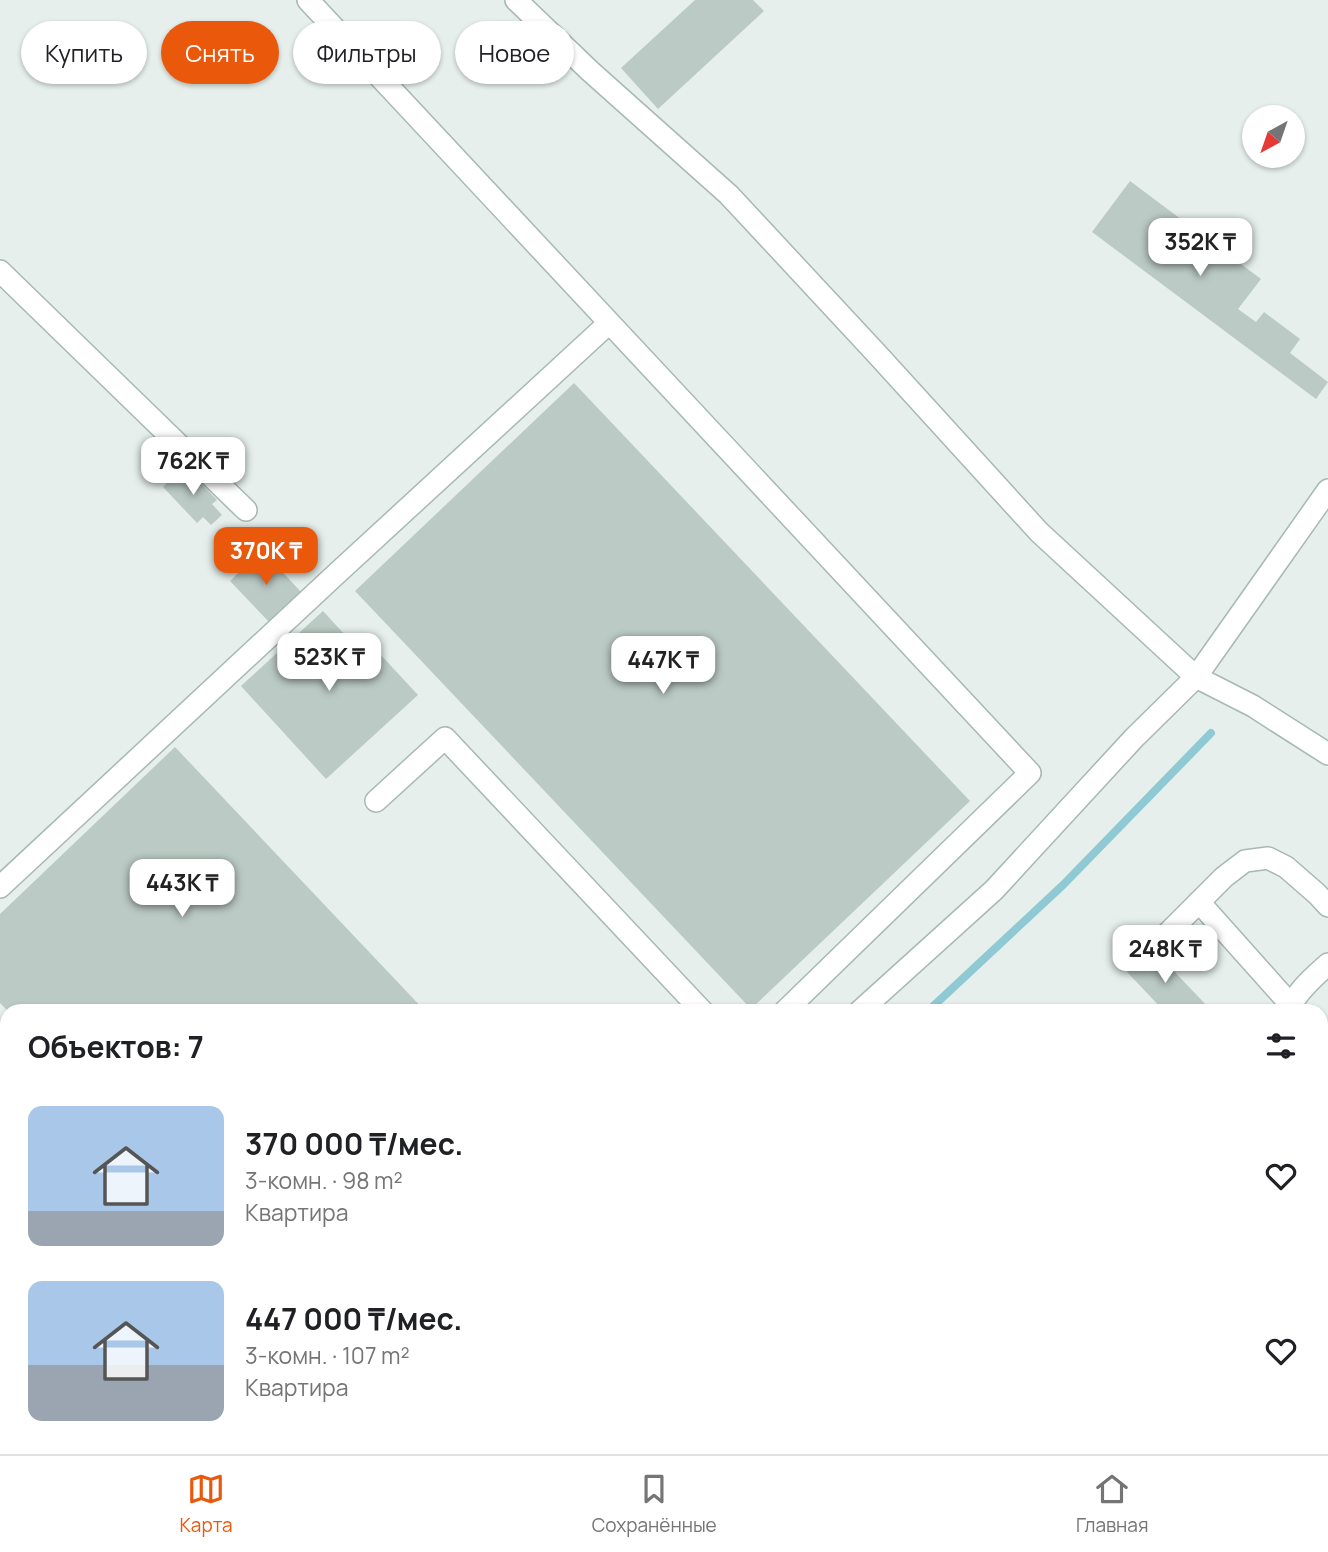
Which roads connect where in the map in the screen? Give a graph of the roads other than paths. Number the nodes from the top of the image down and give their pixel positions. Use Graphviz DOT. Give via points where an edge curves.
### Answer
graph roads {
  1 [pos="308,0"];
  2 [pos="516,0"];
  3 [pos="0,271"];
  4 [pos="609,323"];
  5 [pos="1328,490"];
  6 [pos="246,510"];
  7 [pos="1196,677"];
  8 [pos="1328,754"];
  9 [pos="376,801"];
  10 [pos="0,887"];
  11 [pos="1199,902"];
  12 [pos="1328,906"];
  13 [pos="1159,942"];
  14 [pos="1328,964"];
  15 [pos="695,1004"];
  16 [pos="792,1004"];
  17 [pos="868,1004"];
  18 [pos="1287,1004"];
  19 [pos="1293,1004"];
  1 -- 4 [label="lane"];
  2 -- 7 [label="lane" via="729,195 1039,532"];
  3 -- 6 [label="lane"];
  4 -- 10 [label="lane"];
  4 -- 16 [label="lane" via="1030,773"];
  5 -- 7 [label="lane"];
  7 -- 8 [label="lane" via="1254,706"];
  7 -- 17 [label="lane" via="994,890"];
  9 -- 15 [label="lane" via="445,737"];
  11 -- 12 [label="lane" via="1245,861 1268,858 1286,867"];
  11 -- 13 [label="lane"];
  11 -- 18 [label="lane"];
  14 -- 19 [label="lane"];
}
